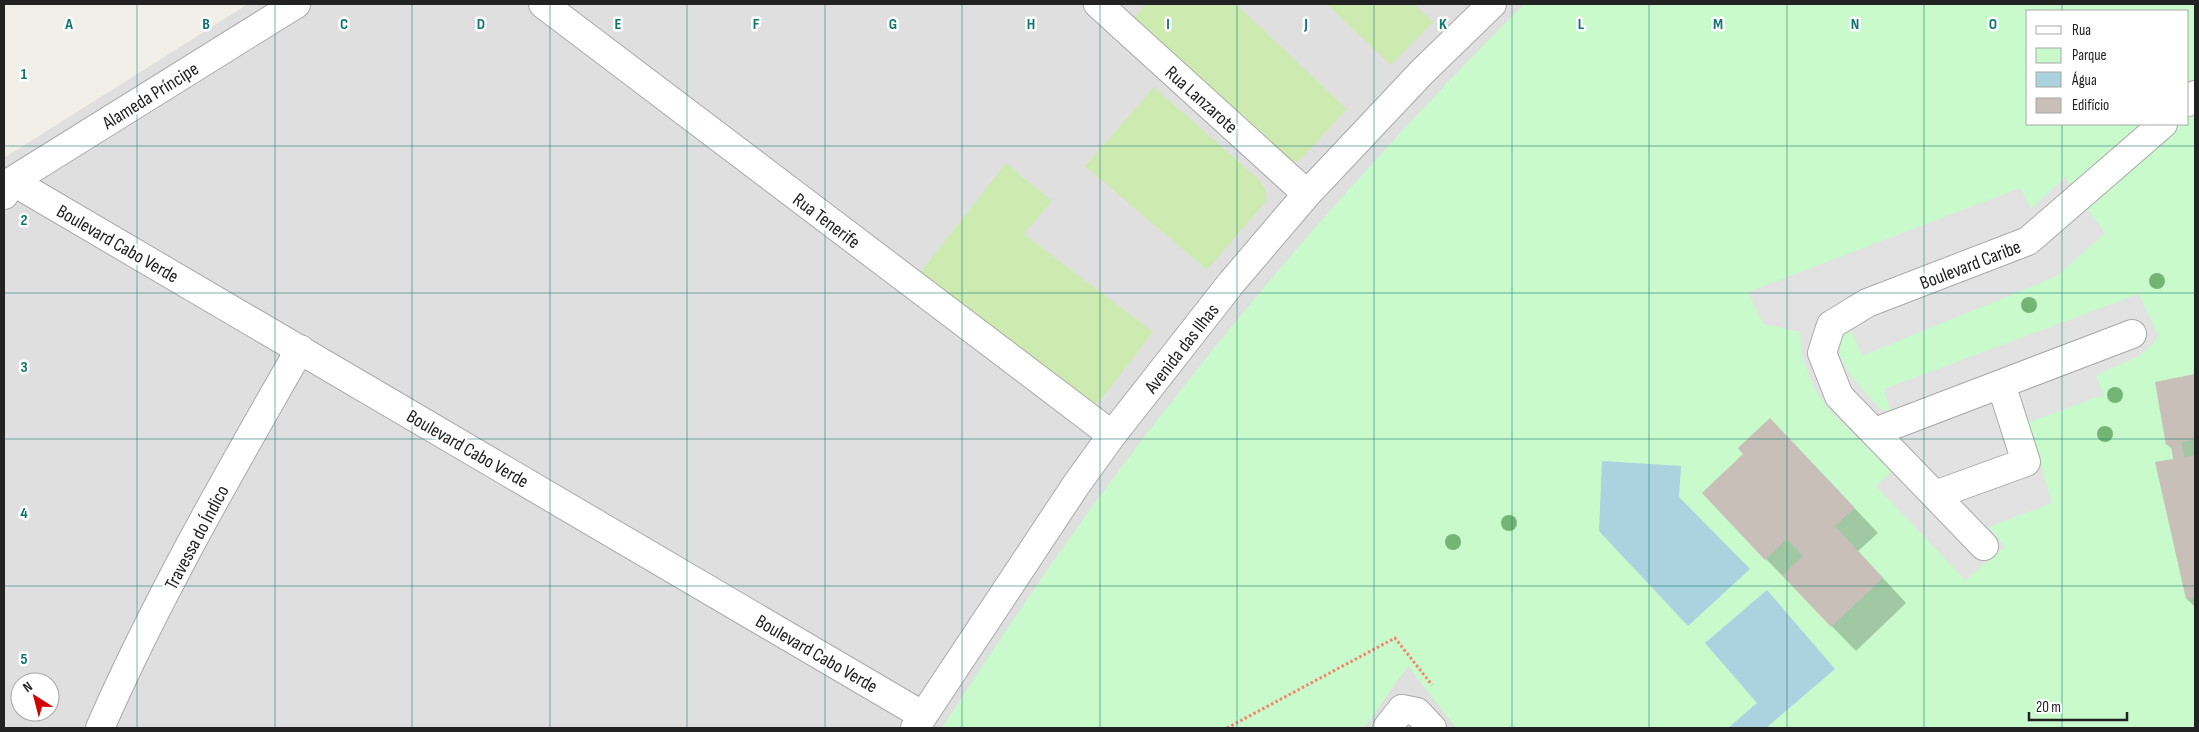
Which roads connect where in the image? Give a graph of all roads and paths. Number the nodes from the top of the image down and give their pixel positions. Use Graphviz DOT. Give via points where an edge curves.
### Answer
graph roads {
  1 [pos="296,4"];
  2 [pos="543,4"];
  3 [pos="1098,4"];
  4 [pos="1492,4"];
  5 [pos="2162,125"];
  6 [pos="7,187"];
  7 [pos="1307,194"];
  8 [pos="2132,334"];
  9 [pos="300,349"];
  10 [pos="2001,384"];
  11 [pos="1875,432"];
  12 [pos="1112,436"];
  13 [pos="1935,495"];
  14 [pos="1984,546"];
  15 [pos="1437,691"];
  16 [pos="919,722"];
  17 [pos="109,725"];
  18 [pos="1227,728"];
  19 [pos="1387,728"];
  20 [pos="1432,728"];
  1 -- 6 [label="street, Alameda Príncipe"];
  2 -- 12 [label="street, Rua Tenerife"];
  3 -- 7 [label="street, Rua Lanzarote"];
  4 -- 7 [label="street, Avenida das Ilhas" via="1422,72"];
  5 -- 11 [label="street, Boulevard Caribe" via="2028,241 1867,303 1831,325 1822,353 1840,396"];
  6 -- 9 [label="street, Boulevard Cabo Verde"];
  7 -- 12 [label="street, Avenida das Ilhas" via="1232,282"];
  8 -- 10 [label="street"];
  9 -- 16 [label="street, Boulevard Cabo Verde"];
  9 -- 17 [label="street, Travessa do Índico" via="198,532"];
  10 -- 11 [label="street"];
  10 -- 13 [label="street" via="2026,462"];
  11 -- 13 [label="street"];
  12 -- 16 [label="street, Avenida das Ilhas"];
  13 -- 14 [label="street"];
  15 -- 18 [label="path" via="1396,638"];
  19 -- 20 [label="street" via="1402,709 1416,712"];
}
